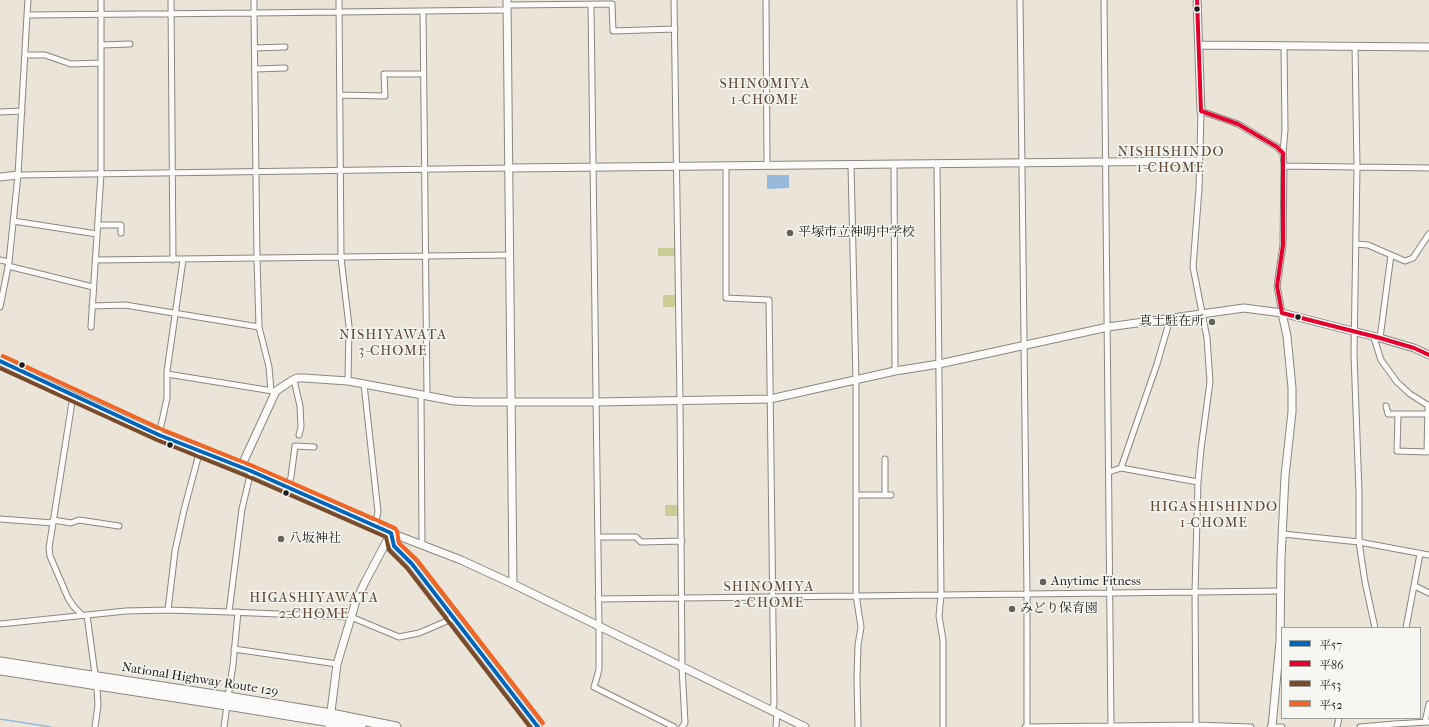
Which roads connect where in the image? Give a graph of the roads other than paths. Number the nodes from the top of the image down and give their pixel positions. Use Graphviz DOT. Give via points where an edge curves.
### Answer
graph roads {
  1 [pos="28,0"];
  2 [pos="101,0"];
  3 [pos="171,0"];
  4 [pos="254,0"];
  5 [pos="339,0"];
  6 [pos="674,0"];
  7 [pos="766,0"];
  8 [pos="1020,0"];
  9 [pos="1104,0"];
  10 [pos="1197,0"];
  11 [pos="583,2"];
  12 [pos="507,5"];
  13 [pos="591,5"];
  14 [pos="423,11"];
  15 [pos="340,12"];
  16 [pos="254,13"];
  17 [pos="28,14"];
  18 [pos="171,14"];
  19 [pos="101,15"];
  20 [pos="675,29"];
  21 [pos="130,44"];
  22 [pos="101,45"];
  23 [pos="1199,45"];
  24 [pos="1284,46"];
  25 [pos="1355,46"];
  26 [pos="286,47"];
  27 [pos="1429,47"];
  28 [pos="254,48"];
  29 [pos="25,55"];
  30 [pos="101,63"];
  31 [pos="286,68"];
  32 [pos="255,69"];
  33 [pos="423,74"];
  34 [pos="340,95"];
  35 [pos="22,111"];
  36 [pos="1201,111"];
  37 [pos="0,112"];
  38 [pos="1283,153"];
  39 [pos="1199,161"];
  40 [pos="1106,162"];
  41 [pos="1021,163"];
  42 [pos="851,164"];
  43 [pos="894,164"];
  44 [pos="937,164"];
  45 [pos="767,165"];
  46 [pos="677,166"];
  47 [pos="726,166"];
  48 [pos="1284,166"];
  49 [pos="594,167"];
  50 [pos="1357,167"];
  51 [pos="508,168"];
  52 [pos="1429,168"];
  53 [pos="424,169"];
  54 [pos="340,170"];
  55 [pos="172,172"];
  56 [pos="256,172"];
  57 [pos="101,174"];
  58 [pos="18,175"];
  59 [pos="0,177"];
  60 [pos="13,221"];
  61 [pos="98,225"];
  62 [pos="121,233"];
  63 [pos="97,234"];
  64 [pos="1429,234"];
  65 [pos="1356,244"];
  66 [pos="509,255"];
  67 [pos="1391,255"];
  68 [pos="425,256"];
  69 [pos="341,258"];
  70 [pos="257,259"];
  71 [pos="0,260"];
  72 [pos="95,260"];
  73 [pos="173,260"];
  74 [pos="183,260"];
  75 [pos="9,264"];
  76 [pos="93,287"];
  77 [pos="92,306"];
  78 [pos="0,307"];
  79 [pos="174,313"];
  80 [pos="1282,313"];
  81 [pos="1202,314"];
  82 [pos="1170,319"];
  83 [pos="91,327"];
  84 [pos="259,327"];
  85 [pos="1108,327"];
  86 [pos="1355,333"];
  87 [pos="1377,338"];
  88 [pos="1024,345"];
  89 [pos="1429,355"];
  90 [pos="0,361"];
  91 [pos="939,364"];
  92 [pos="895,371"];
  93 [pos="167,374"];
  94 [pos="294,380"];
  95 [pos="348,381"];
  96 [pos="856,381"];
  97 [pos="364,384"];
  98 [pos="274,391"];
  99 [pos="424,395"];
  100 [pos="74,396"];
  101 [pos="770,398"];
  102 [pos="680,400"];
  103 [pos="596,402"];
  104 [pos="510,403"];
  105 [pos="1428,405"];
  106 [pos="1386,406"];
  107 [pos="1398,414"];
  108 [pos="1428,414"];
  109 [pos="159,434"];
  110 [pos="299,435"];
  111 [pos="314,447"];
  112 [pos="200,450"];
  113 [pos="885,459"];
  114 [pos="241,467"];
  115 [pos="1121,468"];
  116 [pos="251,471"];
  117 [pos="1109,472"];
  118 [pos="1198,482"];
  119 [pos="288,487"];
  120 [pos="856,495"];
  121 [pos="885,495"];
  122 [pos="891,495"];
  123 [pos="0,519"];
  124 [pos="53,522"];
  125 [pos="119,526"];
  126 [pos="375,526"];
  127 [pos="392,533"];
  128 [pos="1283,534"];
  129 [pos="598,537"];
  130 [pos="682,541"];
  131 [pos="1359,542"];
  132 [pos="422,545"];
  133 [pos="1420,554"];
  134 [pos="1429,555"];
  135 [pos="513,584"];
  136 [pos="1415,586"];
  137 [pos="1281,591"];
  138 [pos="1110,592"];
  139 [pos="1195,592"];
  140 [pos="1027,593"];
  141 [pos="1429,593"];
  142 [pos="856,595"];
  143 [pos="941,595"];
  144 [pos="772,596"];
  145 [pos="682,597"];
  146 [pos="598,599"];
  147 [pos="168,610"];
  148 [pos="229,612"];
  149 [pos="238,612"];
  150 [pos="85,615"];
  151 [pos="351,617"];
  152 [pos="454,618"];
  153 [pos="0,624"];
  154 [pos="598,627"];
  155 [pos="1375,627"];
  156 [pos="1406,627"];
  157 [pos="234,649"];
  158 [pos="0,662"];
  159 [pos="337,664"];
  160 [pos="682,667"];
  161 [pos="0,670"];
  162 [pos="96,681"];
  163 [pos="227,701"];
  164 [pos="1429,704"];
  165 [pos="775,712"];
  166 [pos="330,721"];
  167 [pos="1427,722"];
  168 [pos="1394,723"];
  169 [pos="1196,726"];
  170 [pos="95,727"];
  171 [pos="224,727"];
  172 [pos="361,727"];
  173 [pos="396,727"];
  174 [pos="538,727"];
  175 [pos="674,727"];
  176 [pos="682,727"];
  177 [pos="776,727"];
  178 [pos="805,727"];
  179 [pos="858,727"];
  180 [pos="943,727"];
  181 [pos="1026,727"];
  182 [pos="1111,727"];
  183 [pos="1251,727"];
  184 [pos="1272,727"];
  185 [pos="1282,727"];
  186 [pos="1360,727"];
  1 -- 17 [label="street"];
  2 -- 19 [label="street"];
  3 -- 18 [label="street"];
  4 -- 16 [label="street"];
  5 -- 15 [label="street"];
  6 -- 20 [label="street"];
  7 -- 45 [label="street"];
  8 -- 41 [label="street"];
  9 -- 40 [label="street"];
  10 -- 23 [label="street"];
  11 -- 12 [label="street"];
  11 -- 13 [label="street"];
  12 -- 14 [label="street"];
  12 -- 51 [label="street"];
  13 -- 20 [label="street" via="612,4 613,31"];
  13 -- 49 [label="street"];
  14 -- 15 [label="street"];
  14 -- 33 [label="street"];
  15 -- 16 [label="street"];
  15 -- 34 [label="street"];
  16 -- 18 [label="street"];
  16 -- 28 [label="street"];
  17 -- 19 [label="street"];
  17 -- 29 [label="street"];
  18 -- 19 [label="street"];
  18 -- 55 [label="street"];
  19 -- 22 [label="street"];
  20 -- 46 [label="street"];
  21 -- 22 [label="street"];
  22 -- 30 [label="street"];
  23 -- 24 [label="street"];
  23 -- 36 [label="street"];
  24 -- 25 [label="street"];
  24 -- 38 [label="street"];
  25 -- 27 [label="street"];
  25 -- 50 [label="street"];
  26 -- 28 [label="street"];
  28 -- 32 [label="street"];
  29 -- 30 [label="street" via="45,55 71,64"];
  29 -- 35 [label="street"];
  30 -- 57 [label="street"];
  31 -- 32 [label="street"];
  32 -- 56 [label="street"];
  33 -- 34 [label="street" via="384,74 385,96"];
  33 -- 53 [label="street"];
  34 -- 54 [label="street"];
  35 -- 37 [label="street"];
  35 -- 58 [label="street"];
  36 -- 38 [label="street" via="1238,124 1277,146"];
  36 -- 39 [label="street"];
  38 -- 48 [label="street"];
  39 -- 40 [label="street"];
  39 -- 81 [label="street" via="1193,267"];
  40 -- 41 [label="street"];
  40 -- 85 [label="street"];
  41 -- 44 [label="street"];
  41 -- 88 [label="street"];
  42 -- 43 [label="street"];
  42 -- 45 [label="street"];
  42 -- 96 [label="street"];
  43 -- 44 [label="street"];
  43 -- 92 [label="street"];
  44 -- 91 [label="street"];
  45 -- 47 [label="street"];
  46 -- 47 [label="street"];
  46 -- 49 [label="street"];
  46 -- 102 [label="street"];
  47 -- 101 [label="street" via="726,298 769,300"];
  48 -- 50 [label="street"];
  48 -- 80 [label="street" via="1283,245 1277,286"];
  49 -- 51 [label="street"];
  49 -- 103 [label="street"];
  50 -- 52 [label="street"];
  50 -- 65 [label="street"];
  51 -- 53 [label="street"];
  51 -- 66 [label="street"];
  53 -- 54 [label="street"];
  53 -- 68 [label="street"];
  54 -- 56 [label="street"];
  54 -- 69 [label="street"];
  55 -- 56 [label="street"];
  55 -- 57 [label="street"];
  55 -- 73 [label="street"];
  56 -- 70 [label="street"];
  57 -- 58 [label="street"];
  57 -- 61 [label="street"];
  58 -- 59 [label="street"];
  58 -- 60 [label="street"];
  60 -- 63 [label="street"];
  60 -- 75 [label="street"];
  61 -- 62 [label="street" via="121,224"];
  61 -- 63 [label="street"];
  63 -- 72 [label="street"];
  64 -- 67 [label="street" via="1413,258 1405,261"];
  65 -- 67 [label="street" via="1368,245"];
  65 -- 86 [label="street"];
  66 -- 68 [label="street"];
  66 -- 104 [label="street"];
  67 -- 87 [label="street"];
  68 -- 69 [label="street"];
  68 -- 99 [label="street"];
  69 -- 70 [label="street"];
  69 -- 95 [label="street" via="349,326"];
  70 -- 74 [label="street"];
  70 -- 84 [label="street"];
  71 -- 75 [label="street"];
  72 -- 73 [label="street"];
  72 -- 76 [label="street"];
  73 -- 74 [label="street"];
  74 -- 79 [label="street"];
  75 -- 76 [label="street"];
  75 -- 78 [label="street"];
  76 -- 77 [label="street"];
  77 -- 79 [label="street" via="125,305"];
  77 -- 83 [label="street"];
  79 -- 84 [label="street"];
  79 -- 93 [label="street"];
  80 -- 81 [label="street" via="1244,308"];
  80 -- 86 [label="street"];
  80 -- 128 [label="street" via="1292,388"];
  81 -- 82 [label="street"];
  81 -- 118 [label="street" via="1210,382"];
  82 -- 85 [label="street"];
  82 -- 115 [label="street"];
  84 -- 98 [label="street"];
  85 -- 88 [label="street"];
  85 -- 117 [label="street"];
  86 -- 87 [label="street"];
  86 -- 131 [label="street"];
  87 -- 89 [label="street"];
  87 -- 105 [label="street" via="1381,360 1397,382"];
  88 -- 91 [label="street"];
  88 -- 140 [label="street"];
  90 -- 100 [label="street"];
  91 -- 92 [label="street"];
  91 -- 143 [label="street"];
  92 -- 96 [label="street"];
  93 -- 98 [label="street"];
  93 -- 109 [label="street" via="167,398"];
  94 -- 95 [label="street" via="304,378"];
  94 -- 98 [label="street"];
  94 -- 110 [label="street" via="300,406"];
  95 -- 97 [label="street"];
  96 -- 101 [label="street"];
  96 -- 120 [label="street"];
  97 -- 99 [label="street"];
  97 -- 126 [label="street" via="378,512"];
  98 -- 114 [label="street"];
  99 -- 104 [label="street" via="454,401"];
  99 -- 132 [label="street"];
  100 -- 109 [label="street"];
  100 -- 124 [label="street"];
  101 -- 102 [label="street"];
  101 -- 144 [label="street"];
  102 -- 103 [label="street"];
  102 -- 130 [label="street"];
  103 -- 104 [label="street"];
  103 -- 129 [label="street"];
  104 -- 135 [label="street"];
  105 -- 108 [label="street"];
  106 -- 107 [label="street" via="1388,414"];
  107 -- 108 [label="street"];
  107 -- 108 [label="street" via="1397,451 1427,452"];
  109 -- 112 [label="street"];
  111 -- 119 [label="street" via="295,446"];
  112 -- 114 [label="street"];
  112 -- 147 [label="street" via="184,510"];
  113 -- 121 [label="street"];
  114 -- 116 [label="street"];
  115 -- 117 [label="street"];
  115 -- 118 [label="street"];
  116 -- 119 [label="street"];
  116 -- 148 [label="street" via="242,509"];
  117 -- 138 [label="street"];
  118 -- 139 [label="street"];
  119 -- 126 [label="street"];
  120 -- 121 [label="street"];
  120 -- 142 [label="street"];
  121 -- 122 [label="street"];
  123 -- 124 [label="street"];
  124 -- 125 [label="street" via="71,523 79,520"];
  124 -- 150 [label="street" via="48,548 50,556 68,598 74,607"];
  126 -- 127 [label="street"];
  127 -- 132 [label="street"];
  127 -- 151 [label="street" via="356,600"];
  127 -- 152 [label="street" via="394,546 412,564"];
  128 -- 131 [label="street"];
  128 -- 137 [label="street"];
  129 -- 130 [label="street" via="636,537 641,542"];
  129 -- 146 [label="street"];
  130 -- 145 [label="street"];
  131 -- 133 [label="street"];
  131 -- 155 [label="street"];
  132 -- 135 [label="street"];
  133 -- 134 [label="street"];
  133 -- 136 [label="street"];
  135 -- 154 [label="street"];
  136 -- 141 [label="street"];
  136 -- 156 [label="street"];
  137 -- 139 [label="street"];
  137 -- 184 [label="street" via="1280,641"];
  138 -- 139 [label="street"];
  138 -- 140 [label="street"];
  138 -- 182 [label="street"];
  139 -- 169 [label="street"];
  140 -- 143 [label="street"];
  140 -- 181 [label="street"];
  142 -- 143 [label="street"];
  142 -- 144 [label="street"];
  142 -- 179 [label="street" via="861,627 857,679"];
  143 -- 180 [label="street" via="939,616 942,640"];
  144 -- 145 [label="street"];
  144 -- 165 [label="street"];
  145 -- 146 [label="street"];
  145 -- 160 [label="street"];
  146 -- 154 [label="street"];
  147 -- 148 [label="street"];
  147 -- 150 [label="street"];
  148 -- 149 [label="street"];
  149 -- 151 [label="street"];
  149 -- 157 [label="street"];
  150 -- 153 [label="street"];
  150 -- 162 [label="street"];
  151 -- 152 [label="street" via="399,637 419,633"];
  151 -- 159 [label="street"];
  152 -- 174 [label="street"];
  154 -- 160 [label="street"];
  154 -- 175 [label="street" via="599,669 594,687"];
  157 -- 159 [label="street"];
  157 -- 163 [label="street"];
  158 -- 162 [label="highway, National Highway Route 129"];
  159 -- 166 [label="street"];
  160 -- 165 [label="street"];
  160 -- 176 [label="street" via="685,723"];
  161 -- 162 [label="highway, National Highway Route 129"];
  162 -- 163 [label="highway, National Highway Route 129"];
  162 -- 170 [label="street" via="98,705"];
  163 -- 166 [label="highway, National Highway Route 129"];
  163 -- 171 [label="street"];
  164 -- 167 [label="street"];
  165 -- 177 [label="street"];
  165 -- 178 [label="street"];
  166 -- 172 [label="highway, National Highway Route 129"];
  166 -- 173 [label="highway, National Highway Route 129"];
  167 -- 168 [label="street"];
  168 -- 186 [label="street"];
  169 -- 182 [label="street"];
  169 -- 183 [label="street"];
  181 -- 182 [label="street"];
  184 -- 185 [label="street"];
}
